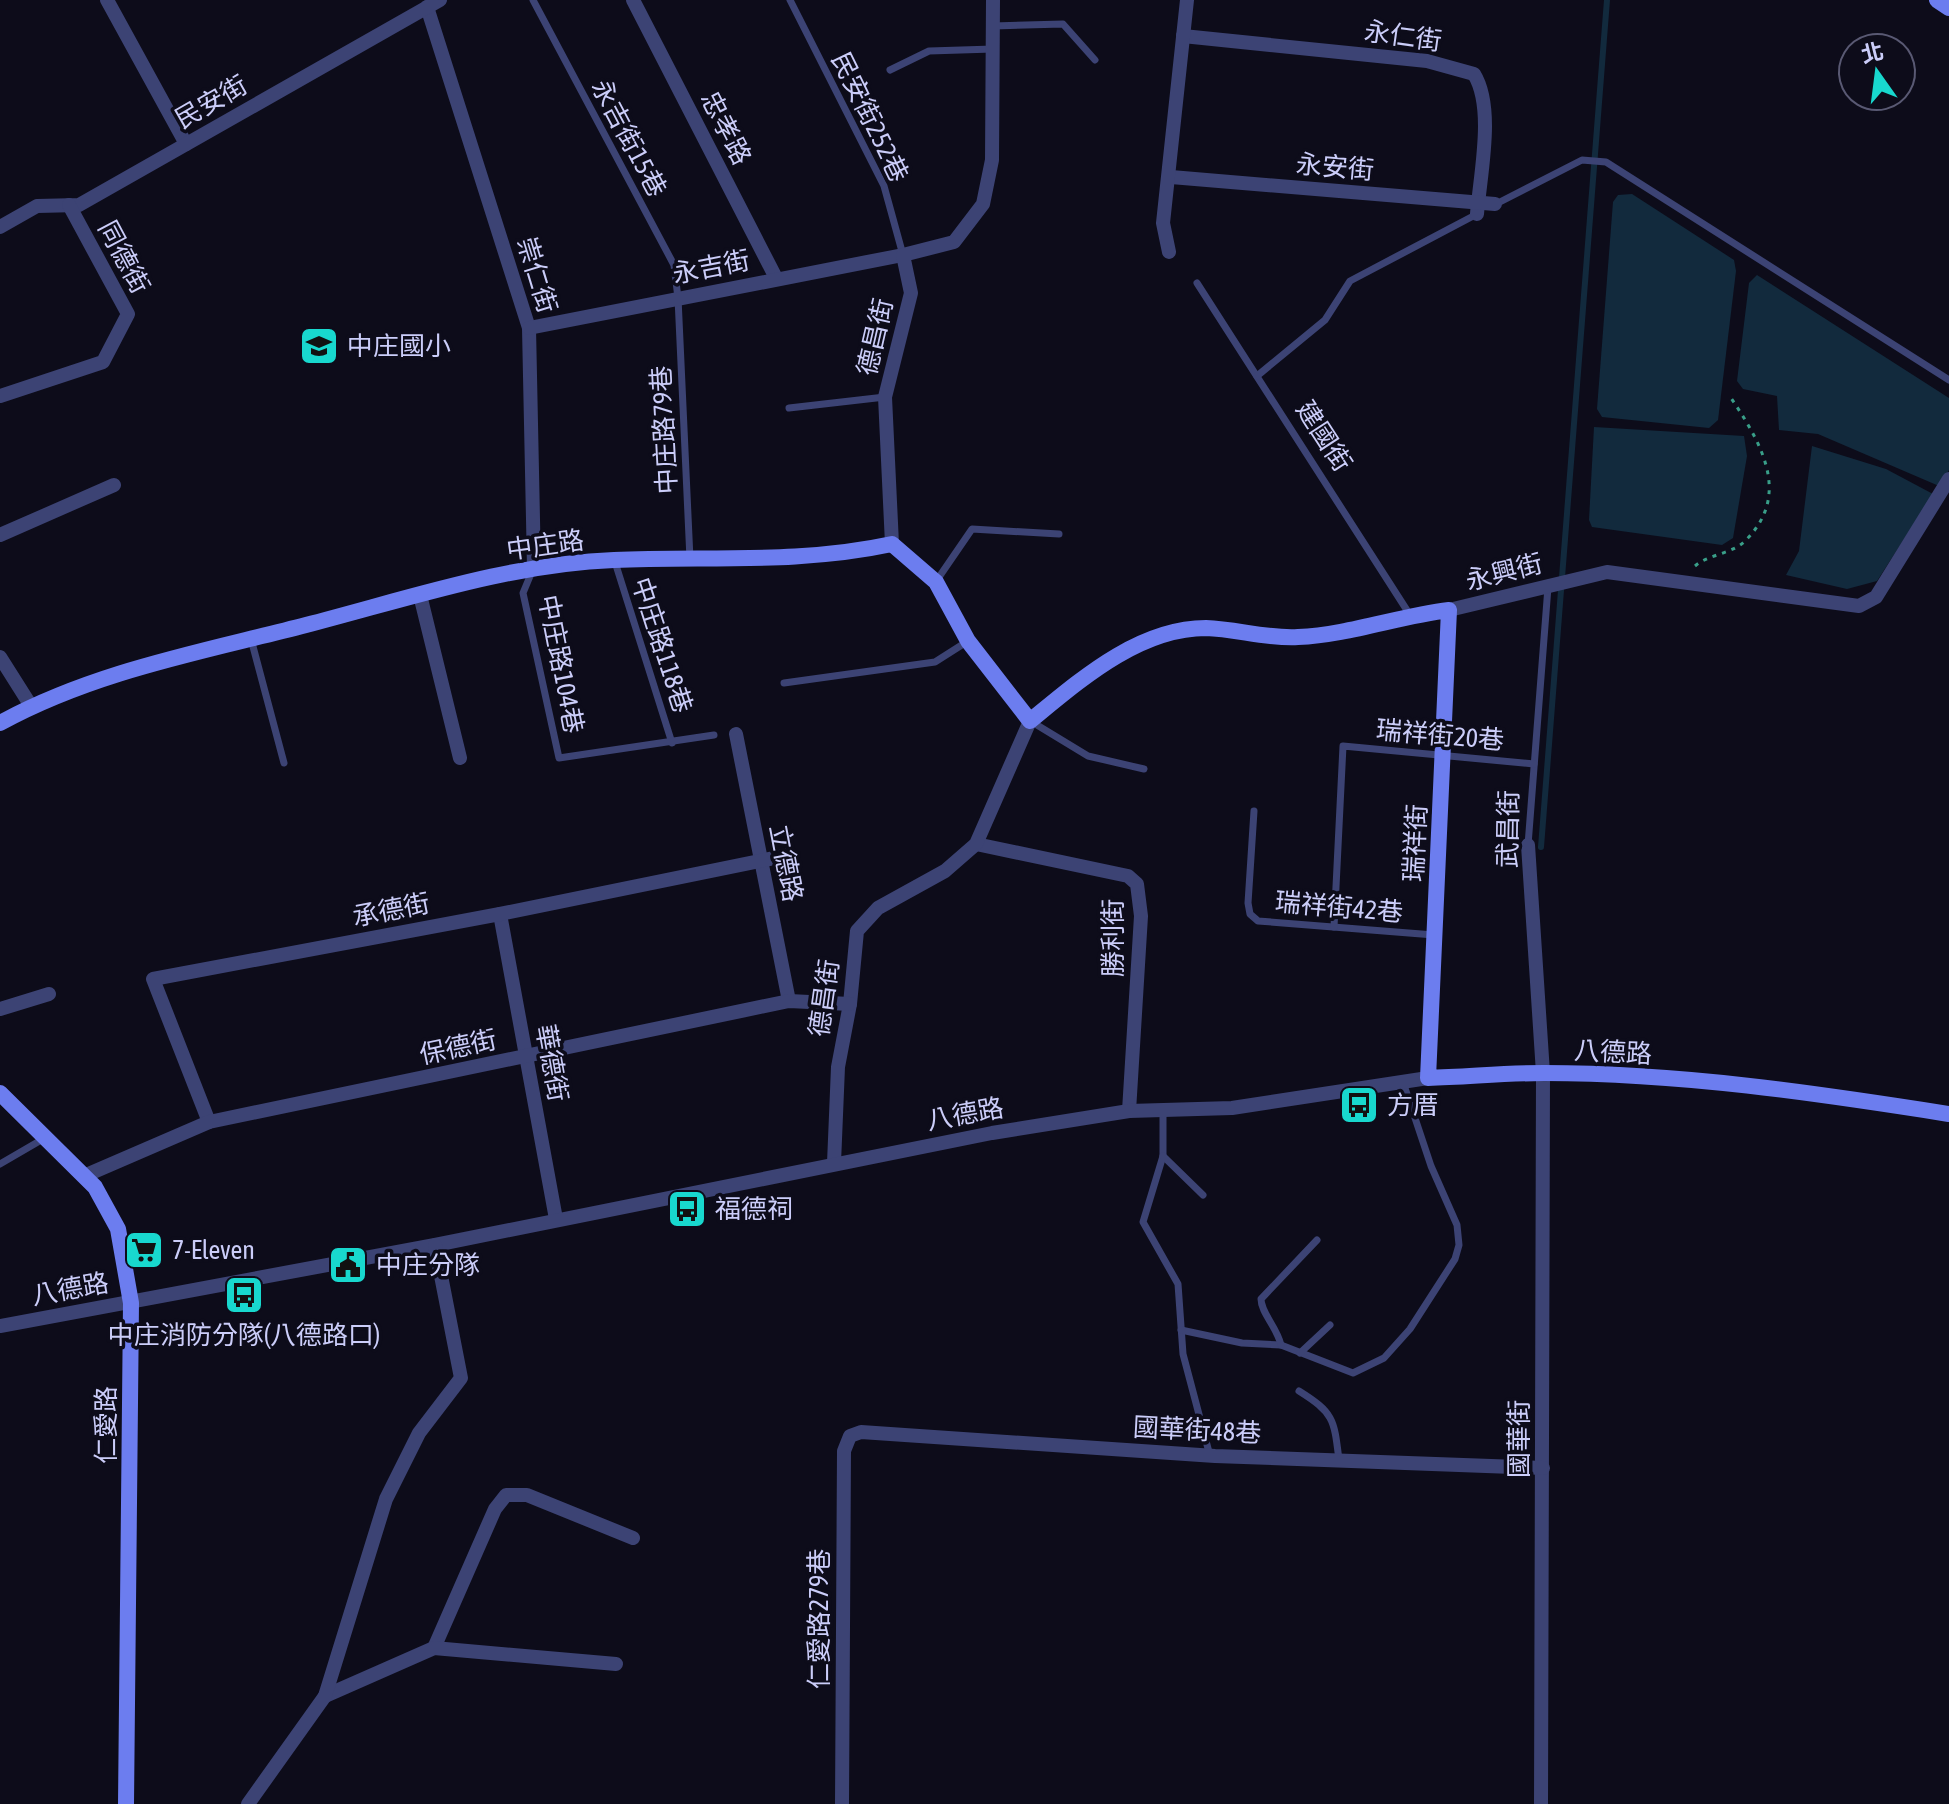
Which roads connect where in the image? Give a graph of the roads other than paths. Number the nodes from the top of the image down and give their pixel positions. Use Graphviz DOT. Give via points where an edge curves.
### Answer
graph roads {
  1 [pos="107,0"];
  2 [pos="533,0"];
  3 [pos="633,0"];
  4 [pos="790,0"];
  5 [pos="993,0"];
  6 [pos="1187,0"];
  7 [pos="1937,0"];
  8 [pos="433,4"];
  9 [pos="1949,8"];
  10 [pos="993,26"];
  11 [pos="1183,36"];
  12 [pos="993,49"];
  13 [pos="1095,60"];
  14 [pos="890,70"];
  15 [pos="186,144"];
  16 [pos="1171,177"];
  17 [pos="1495,204"];
  18 [pos="69,205"];
  19 [pos="1477,208"];
  20 [pos="0,227"];
  21 [pos="1169,252"];
  22 [pos="903,255"];
  23 [pos="776,278"];
  24 [pos="1197,283"];
  25 [pos="678,298"];
  26 [pos="529,328"];
  27 [pos="1257,376"];
  28 [pos="1949,380"];
  29 [pos="0,396"];
  30 [pos="885,397"];
  31 [pos="789,408"];
  32 [pos="1949,479"];
  33 [pos="114,485"];
  34 [pos="1059,534"];
  35 [pos="0,535"];
  36 [pos="892,544"];
  37 [pos="614,560"];
  38 [pos="690,561"];
  39 [pos="534,567"];
  40 [pos="936,582"];
  41 [pos="1551,584"];
  42 [pos="420,595"];
  43 [pos="1449,610"];
  44 [pos="1410,615"];
  45 [pos="251,639"];
  46 [pos="968,641"];
  47 [pos="0,657"];
  48 [pos="784,683"];
  49 [pos="31,706"];
  50 [pos="1030,721"];
  51 [pos="0,723"];
  52 [pos="736,734"];
  53 [pos="714,735"];
  54 [pos="672,743"];
  55 [pos="1443,755"];
  56 [pos="460,758"];
  57 [pos="284,763"];
  58 [pos="1534,764"];
  59 [pos="1144,769"];
  60 [pos="1254,811"];
  61 [pos="976,844"];
  62 [pos="1528,845"];
  63 [pos="789,855"];
  64 [pos="760,861"];
  65 [pos="500,914"];
  66 [pos="1334,927"];
  67 [pos="1435,935"];
  68 [pos="49,994"];
  69 [pos="789,1001"];
  70 [pos="850,1004"];
  71 [pos="0,1009"];
  72 [pos="526,1057"];
  73 [pos="1543,1073"];
  74 [pos="1428,1078"];
  75 [pos="1403,1082"];
  76 [pos="0,1093"];
  77 [pos="1129,1111"];
  78 [pos="1163,1111"];
  79 [pos="1949,1114"];
  80 [pos="209,1122"];
  81 [pos="45,1137"];
  82 [pos="1163,1156"];
  83 [pos="834,1163"];
  84 [pos="0,1164"];
  85 [pos="84,1176"];
  86 [pos="1203,1195"];
  87 [pos="556,1219"];
  88 [pos="1317,1240"];
  89 [pos="435,1245"];
  90 [pos="131,1303"];
  91 [pos="1330,1325"];
  92 [pos="0,1326"];
  93 [pos="1181,1330"];
  94 [pos="1281,1345"];
  95 [pos="1300,1353"];
  96 [pos="1299,1391"];
  97 [pos="850,1436"];
  98 [pos="1210,1456"];
  99 [pos="1339,1462"];
  100 [pos="1543,1468"];
  101 [pos="633,1538"];
  102 [pos="434,1648"];
  103 [pos="616,1664"];
  104 [pos="325,1696"];
  105 [pos="126,1804"];
  106 [pos="248,1804"];
  107 [pos="842,1804"];
  108 [pos="1541,1804"];
  1 -- 15 [label="street"];
  2 -- 25 [label="lane, 永吉街15巷" via="674,265"];
  3 -- 23 [label="street, 忠孝路"];
  4 -- 22 [label="lane, 民安街252巷" via="884,186"];
  5 -- 10 [label="street"];
  6 -- 11 [label="street"];
  7 -- 9 [label="street"];
  8 -- 15 [label="street, 民安街"];
  8 -- 26 [label="street, 崇仁街"];
  10 -- 12 [label="street"];
  10 -- 13 [label="lane" via="1063,24"];
  11 -- 16 [label="street"];
  11 -- 19 [label="street, 永仁街" via="1427,61 1474,74 1482,86 1485,111"];
  12 -- 14 [label="lane" via="929,51"];
  12 -- 22 [label="street" via="992,160 983,204 954,242"];
  15 -- 18 [label="street, 民安街" via="79,205"];
  16 -- 19 [label="street, 永安街"];
  16 -- 21 [label="street" via="1163,223"];
  17 -- 19 [label="street, 永安街"];
  17 -- 28 [label="lane" via="1572,164 1606,162"];
  18 -- 20 [label="street, 民安街" via="37,206"];
  18 -- 29 [label="street, 同德街" via="128,314 103,362"];
  19 -- 27 [label="lane" via="1350,281 1325,320"];
  22 -- 23 [label="street, 永吉街"];
  22 -- 30 [label="street, 德昌街" via="911,293"];
  23 -- 25 [label="street, 永吉街"];
  24 -- 27 [label="lane, 建國街"];
  25 -- 26 [label="street, 永吉街"];
  25 -- 38 [label="lane, 中庄路79巷"];
  26 -- 39 [label="street, 崇仁街"];
  27 -- 44 [label="lane, 建國街"];
  30 -- 31 [label="lane"];
  30 -- 36 [label="street, 德昌街"];
  32 -- 41 [label="street, 永興街" via="1876,597 1859,606 1607,572"];
  33 -- 35 [label="street"];
  34 -- 40 [label="lane" via="972,529"];
  36 -- 38 [label="street, 中庄路" via="797,557"];
  36 -- 40 [label="street"];
  37 -- 38 [label="street, 中庄路"];
  37 -- 39 [label="street, 中庄路"];
  37 -- 54 [label="lane, 中庄路118巷"];
  39 -- 42 [label="street, 中庄路"];
  39 -- 54 [label="lane, 中庄路104巷" via="523,593 559,758"];
  40 -- 46 [label="street"];
  41 -- 43 [label="street, 永興街"];
  41 -- 58 [label="lane, 武昌街"];
  42 -- 45 [label="street, 中庄路"];
  42 -- 56 [label="street"];
  43 -- 44 [label="street, 永興街"];
  43 -- 55 [label="street, 瑞祥街"];
  44 -- 50 [label="street, 永興街" via="1301,637 1205,628 1160,636 1089,672"];
  45 -- 49 [label="street, 中庄路" via="125,670"];
  45 -- 57 [label="lane"];
  46 -- 48 [label="lane" via="935,662"];
  46 -- 50 [label="street"];
  47 -- 49 [label="street"];
  49 -- 51 [label="street, 中庄路"];
  50 -- 59 [label="lane" via="1088,756"];
  50 -- 61 [label="street, 德昌街"];
  52 -- 64 [label="street, 立德路"];
  53 -- 54 [label="lane, 中庄路104巷"];
  55 -- 58 [label="lane, 瑞祥街20巷"];
  55 -- 66 [label="lane, 瑞祥街20巷" via="1343,746"];
  55 -- 67 [label="street, 瑞祥街"];
  58 -- 62 [label="lane, 武昌街"];
  60 -- 66 [label="lane, 瑞祥街42巷" via="1250,914 1258,921"];
  61 -- 70 [label="street, 德昌街" via="945,871 878,908 857,931"];
  61 -- 77 [label="street, 勝利街" via="1128,876 1137,884 1141,916"];
  62 -- 73 [label="street, 武昌街"];
  63 -- 64 [label="street, 承德街"];
  64 -- 65 [label="street, 承德街"];
  64 -- 69 [label="street, 立德路"];
  65 -- 72 [label="street, 華德街"];
  65 -- 80 [label="street, 承德街" via="153,979"];
  66 -- 67 [label="lane, 瑞祥街42巷"];
  67 -- 74 [label="street, 瑞祥街"];
  68 -- 71 [label="street"];
  69 -- 70 [label="street, 保德街"];
  69 -- 72 [label="street, 保德街"];
  70 -- 83 [label="street, 德昌街" via="838,1067"];
  72 -- 80 [label="street, 保德街"];
  72 -- 87 [label="street, 華德街"];
  73 -- 74 [label="street, 八德路"];
  73 -- 79 [label="street, 八德路" via="1770,1088"];
  73 -- 100 [label="street, 國華街"];
  74 -- 75 [label="street, 八德路"];
  75 -- 78 [label="street, 八德路" via="1232,1108"];
  75 -- 95 [label="lane" via="1451,1209 1459,1245 1455,1259 1410,1329 1384,1358 1353,1373"];
  76 -- 81 [label="street, 仁愛路"];
  77 -- 78 [label="street, 八德路"];
  77 -- 83 [label="street, 八德路"];
  78 -- 82 [label="lane"];
  80 -- 85 [label="street, 保德街"];
  81 -- 84 [label="lane"];
  81 -- 85 [label="street, 仁愛路"];
  82 -- 86 [label="lane"];
  82 -- 93 [label="lane" via="1143,1222 1178,1284"];
  83 -- 87 [label="street, 八德路"];
  85 -- 90 [label="street, 仁愛路" via="118,1229"];
  87 -- 89 [label="street, 八德路"];
  88 -- 94 [label="lane" via="1261,1299 1278,1328"];
  89 -- 90 [label="street, 八德路"];
  89 -- 104 [label="street" via="461,1378 419,1433 386,1499"];
  90 -- 92 [label="street, 八德路"];
  90 -- 105 [label="street, 仁愛路"];
  91 -- 95 [label="lane"];
  93 -- 94 [label="lane"];
  93 -- 98 [label="lane"];
  94 -- 95 [label="lane"];
  96 -- 99 [label="lane" via="1332,1417"];
  97 -- 98 [label="street, 國華街48巷" via="861,1432"];
  97 -- 107 [label="street, 仁愛路279巷" via="844,1451"];
  98 -- 99 [label="street, 國華街48巷"];
  99 -- 100 [label="street, 國華街48巷"];
  100 -- 108 [label="street, 國華街"];
  101 -- 102 [label="street" via="527,1495 506,1495"];
  102 -- 103 [label="street"];
  102 -- 104 [label="street"];
  104 -- 106 [label="street"];
}
